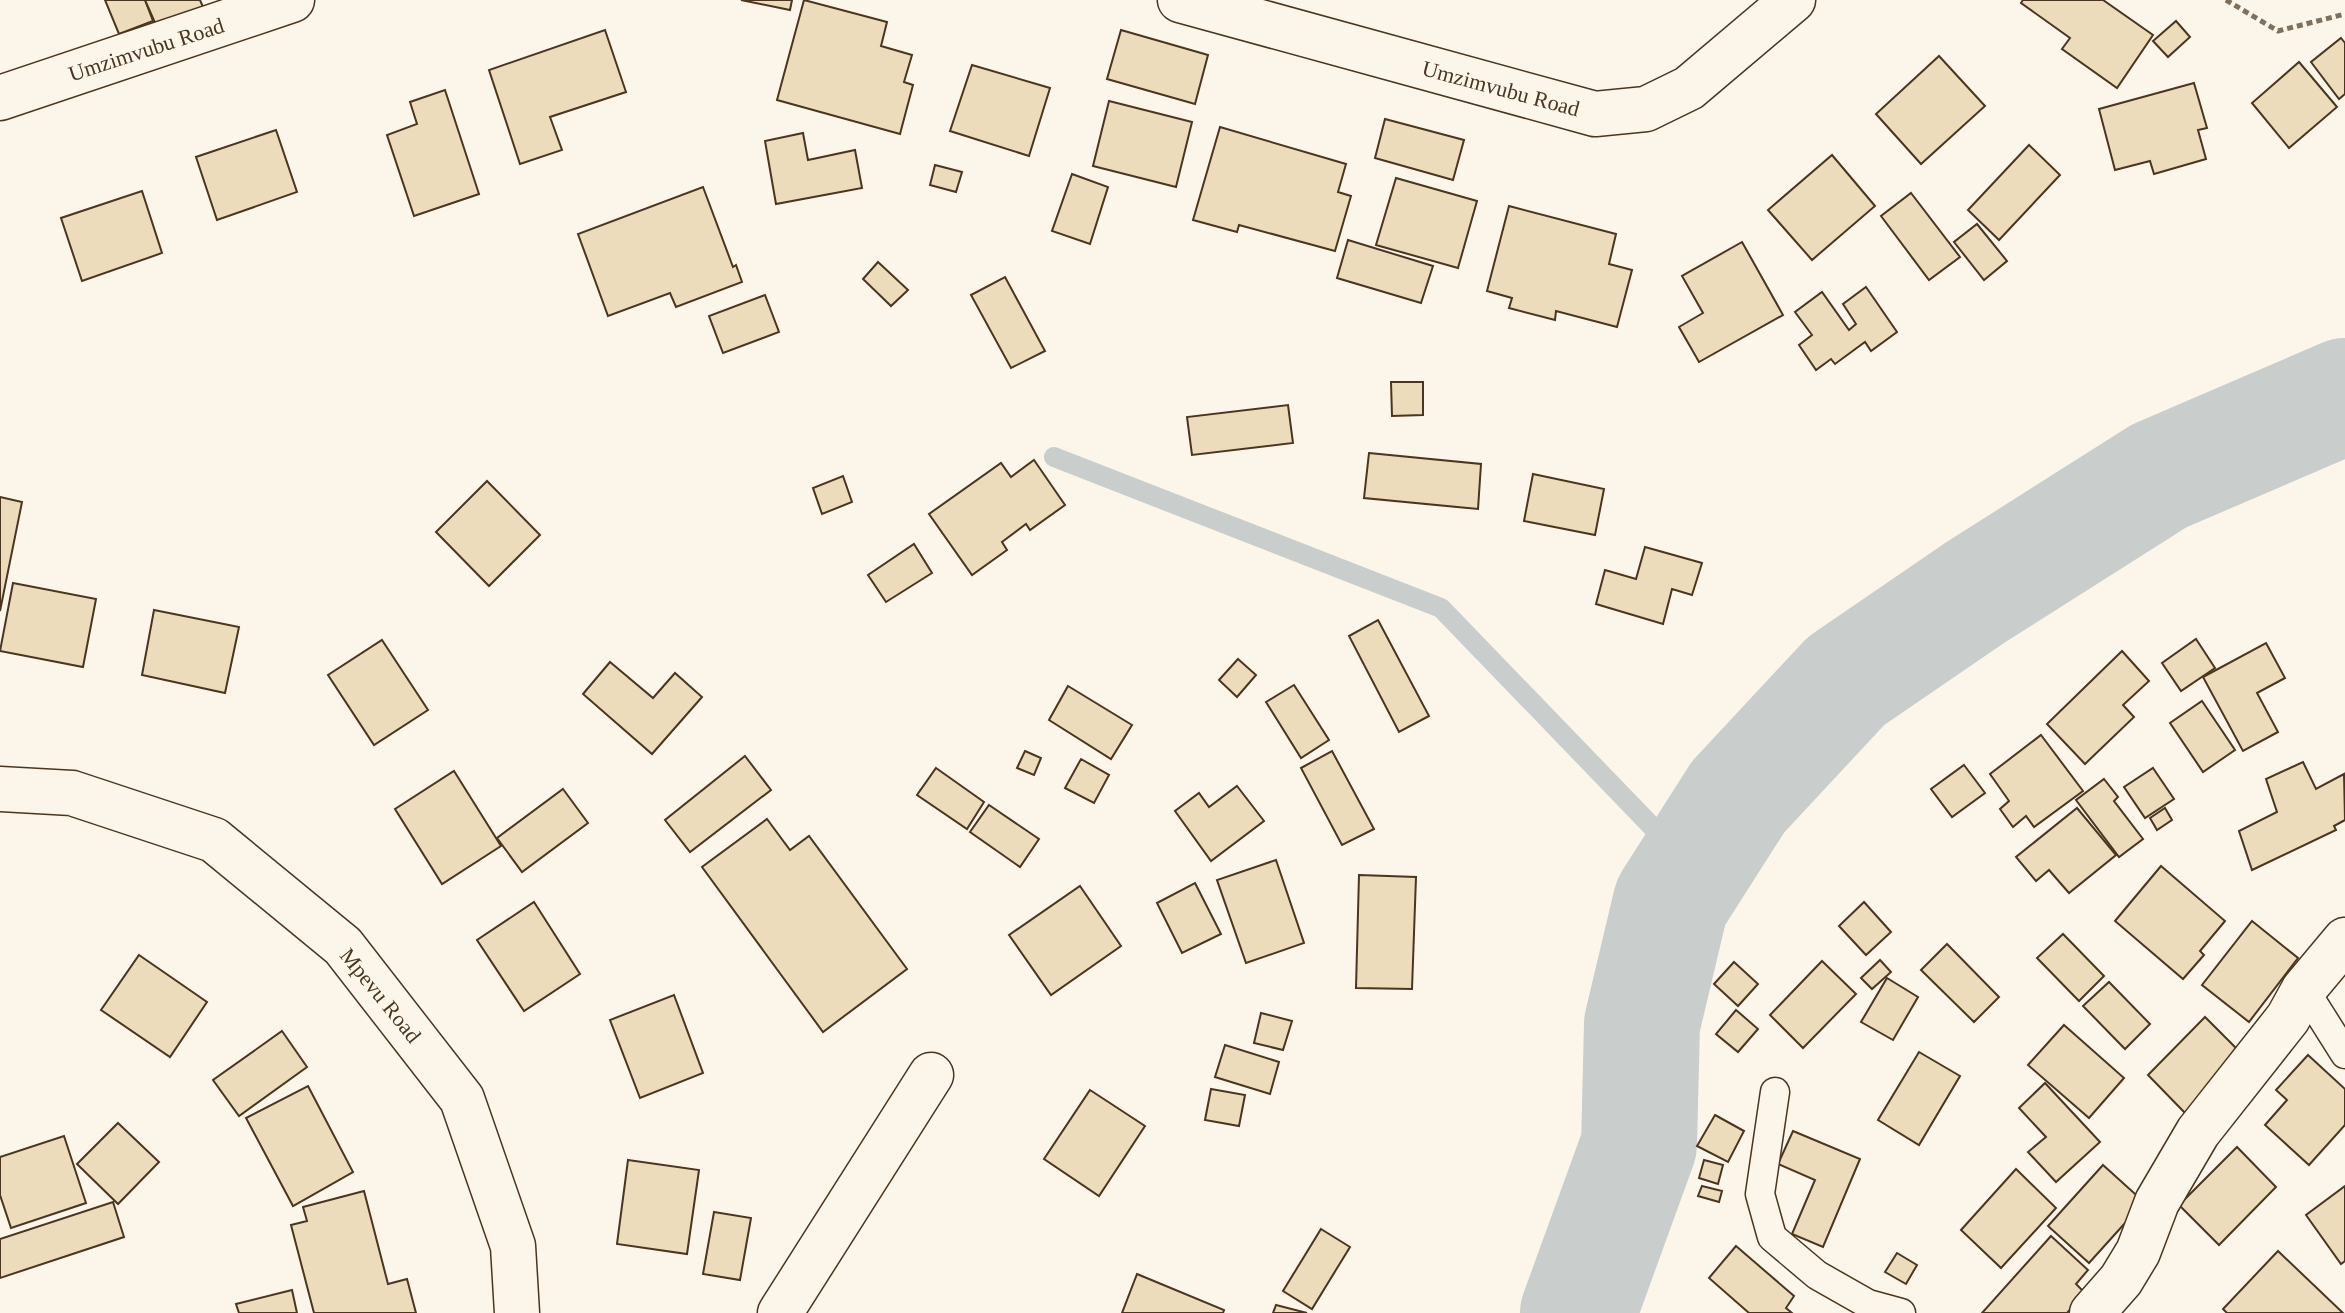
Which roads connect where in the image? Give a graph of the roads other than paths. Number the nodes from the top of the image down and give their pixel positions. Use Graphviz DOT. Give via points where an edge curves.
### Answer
graph roads {
  1 [pos="292,0"];
  2 [pos="1180,0"];
  3 [pos="1793,0"];
  4 [pos="0,98"];
  5 [pos="0,789"];
  6 [pos="2345,940"];
  7 [pos="2304,989"];
  8 [pos="2345,1054"];
  9 [pos="931,1075"];
  10 [pos="1775,1092"];
  11 [pos="517,1313"];
  12 [pos="780,1313"];
  13 [pos="1901,1313"];
  14 [pos="2092,1313"];
  1 -- 4 [label="street, Umzimvubu Road"];
  2 -- 3 [label="street, Umzimvubu Road" via="1595,114 1646,109 1689,88"];
  5 -- 11 [label="street, Mpevu Road" via="72,793 214,840 343,946 462,1099 513,1246"];
  6 -- 7 [label="street"];
  7 -- 8 [label="lane"];
  7 -- 14 [label="street" via="2288,1018 2190,1144 2157,1202 2138,1252"];
  9 -- 12 [label="street"];
  10 -- 13 [label="lane" via="1760,1194 1772,1237 1817,1275 1868,1304"];
}
